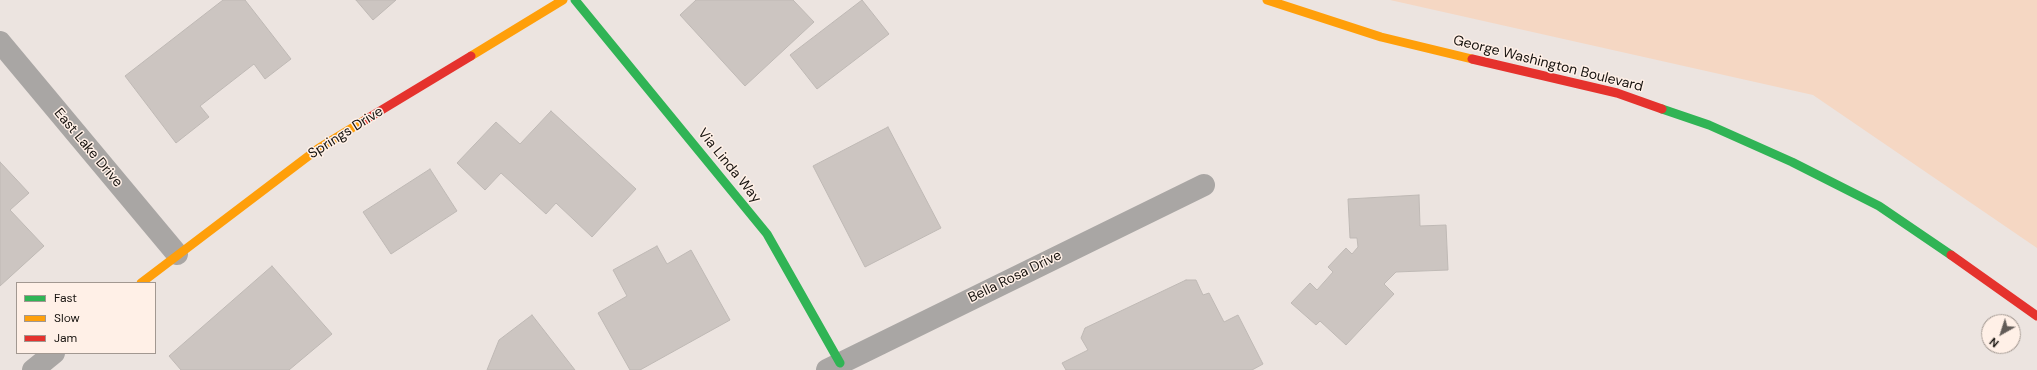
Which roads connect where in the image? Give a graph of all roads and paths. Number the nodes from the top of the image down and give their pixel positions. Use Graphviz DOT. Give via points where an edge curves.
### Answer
graph roads {
  1 [pos="563,0"];
  2 [pos="575,0"];
  3 [pos="1267,0"];
  4 [pos="0,42"];
  5 [pos="1204,185"];
  6 [pos="177,254"];
  7 [pos="142,282"];
  8 [pos="2037,316"];
  9 [pos="53,354"];
  10 [pos="834,366"];
  11 [pos="33,370"];
  1 -- 6 [label="street, Springs Drive" via="320,148"];
  2 -- 10 [label="street, Via Linda Way" via="767,234"];
  3 -- 8 [label="street, George Washington Boulevard" via="1381,37 1616,93 1709,125 1792,162 1879,206"];
  4 -- 6 [label="street, East Lake Drive"];
  5 -- 10 [label="street, Bella Rosa Drive"];
  6 -- 7 [label="street, Springs Drive"];
  9 -- 11 [label="street"];
}
